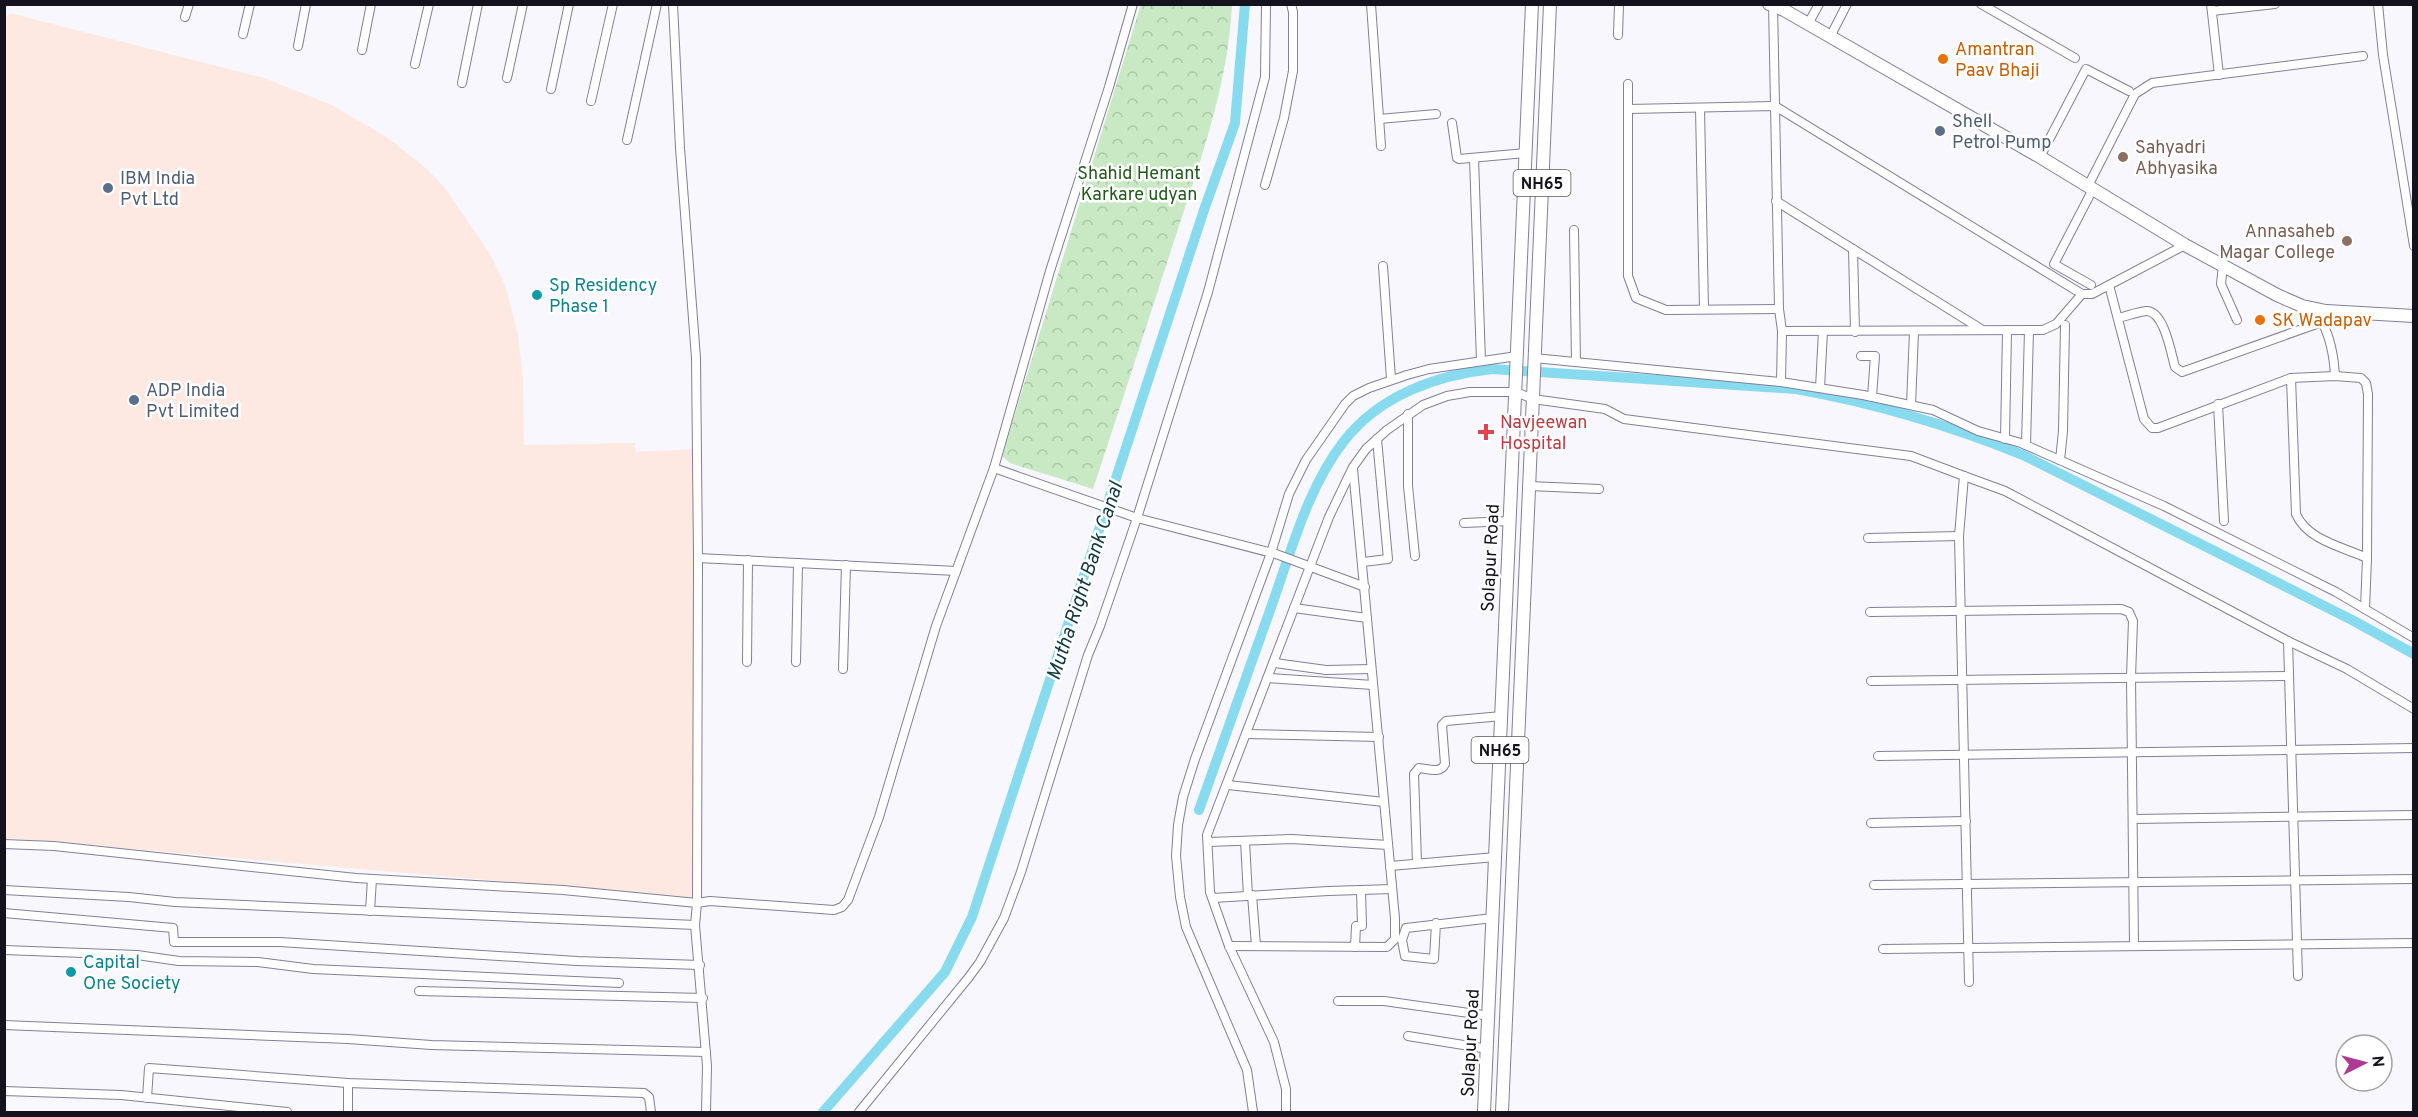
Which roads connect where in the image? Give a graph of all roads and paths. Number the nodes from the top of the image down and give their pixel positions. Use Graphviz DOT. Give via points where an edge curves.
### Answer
graph roads {
  1 [pos="189,4"];
  2 [pos="250,4"];
  3 [pos="306,4"];
  4 [pos="371,4"];
  5 [pos="429,4"];
  6 [pos="478,4"];
  7 [pos="523,4"];
  8 [pos="569,4"];
  9 [pos="613,4"];
  10 [pos="657,4"];
  11 [pos="673,4"];
  12 [pos="1133,4"];
  13 [pos="1266,4"];
  14 [pos="1291,4"];
  15 [pos="1371,4"];
  16 [pos="1532,4"];
  17 [pos="1550,4"];
  18 [pos="1619,4"];
  19 [pos="1819,4"];
  20 [pos="1847,4"];
  21 [pos="1981,4"];
  22 [pos="2275,4"];
  23 [pos="2378,4"];
  24 [pos="1772,5"];
  25 [pos="2212,8"];
  26 [pos="184,17"];
  27 [pos="1808,24"];
  28 [pos="243,34"];
  29 [pos="1618,35"];
  30 [pos="1830,37"];
  31 [pos="298,46"];
  32 [pos="362,50"];
  33 [pos="2363,56"];
  34 [pos="2075,58"];
  35 [pos="416,64"];
  36 [pos="2219,75"];
  37 [pos="507,78"];
  38 [pos="462,83"];
  39 [pos="1628,84"];
  40 [pos="551,89"];
  41 [pos="2129,91"];
  42 [pos="591,101"];
  43 [pos="1774,106"];
  44 [pos="1700,108"];
  45 [pos="1628,109"];
  46 [pos="1436,114"];
  47 [pos="1379,119"];
  48 [pos="1452,123"];
  49 [pos="627,140"];
  50 [pos="1381,147"];
  51 [pos="1526,153"];
  52 [pos="2040,157"];
  53 [pos="1474,158"];
  54 [pos="1265,185"];
  55 [pos="2091,187"];
  56 [pos="1776,201"];
  57 [pos="1574,230"];
  58 [pos="2185,245"];
  59 [pos="2414,246"];
  60 [pos="1853,249"];
  61 [pos="1383,266"];
  62 [pos="2223,266"];
  63 [pos="2091,285"];
  64 [pos="2109,285"];
  65 [pos="2082,294"];
  66 [pos="1704,309"];
  67 [pos="1779,309"];
  68 [pos="2324,316"];
  69 [pos="2414,316"];
  70 [pos="2118,318"];
  71 [pos="2237,320"];
  72 [pos="2065,325"];
  73 [pos="1983,330"];
  74 [pos="2007,330"];
  75 [pos="2029,330"];
  76 [pos="1782,332"];
  77 [pos="1823,332"];
  78 [pos="1855,332"];
  79 [pos="1914,332"];
  80 [pos="1861,356"];
  81 [pos="1517,358"];
  82 [pos="1534,359"];
  83 [pos="1481,361"];
  84 [pos="1576,362"];
  85 [pos="2335,376"];
  86 [pos="2291,378"];
  87 [pos="1391,380"];
  88 [pos="1781,382"];
  89 [pos="1820,388"];
  90 [pos="1516,390"];
  91 [pos="1533,394"];
  92 [pos="1872,397"];
  93 [pos="2218,404"];
  94 [pos="1911,405"];
  95 [pos="1408,414"];
  96 [pos="1377,439"];
  97 [pos="2005,439"];
  98 [pos="2026,445"];
  99 [pos="2060,460"];
  100 [pos="1353,467"];
  101 [pos="994,468"];
  102 [pos="1964,476"];
  103 [pos="1529,486"];
  104 [pos="1599,489"];
  105 [pos="1133,516"];
  106 [pos="1510,521"];
  107 [pos="2224,521"];
  108 [pos="1464,523"];
  109 [pos="1959,536"];
  110 [pos="1868,538"];
  111 [pos="1274,554"];
  112 [pos="1415,556"];
  113 [pos="698,558"];
  114 [pos="2367,558"];
  115 [pos="748,560"];
  116 [pos="1362,562"];
  117 [pos="798,563"];
  118 [pos="846,565"];
  119 [pos="1304,567"];
  120 [pos="956,571"];
  121 [pos="1365,587"];
  122 [pos="1294,608"];
  123 [pos="2364,609"];
  124 [pos="1961,611"];
  125 [pos="1869,612"];
  126 [pos="1367,618"];
  127 [pos="2414,638"];
  128 [pos="2288,642"];
  129 [pos="747,662"];
  130 [pos="796,663"];
  131 [pos="1275,663"];
  132 [pos="843,669"];
  133 [pos="1371,669"];
  134 [pos="2289,676"];
  135 [pos="2131,677"];
  136 [pos="1268,678"];
  137 [pos="1962,680"];
  138 [pos="1871,681"];
  139 [pos="1373,685"];
  140 [pos="2414,709"];
  141 [pos="1502,716"];
  142 [pos="1246,734"];
  143 [pos="1379,737"];
  144 [pos="2414,748"];
  145 [pos="2292,751"];
  146 [pos="2132,753"];
  147 [pos="1964,755"];
  148 [pos="1878,756"];
  149 [pos="1228,785"];
  150 [pos="1384,802"];
  151 [pos="2414,815"];
  152 [pos="2293,817"];
  153 [pos="2133,819"];
  154 [pos="1966,821"];
  155 [pos="1871,823"];
  156 [pos="1245,841"];
  157 [pos="1208,842"];
  158 [pos="4,844"];
  159 [pos="1388,845"];
  160 [pos="1496,857"];
  161 [pos="1417,863"];
  162 [pos="1390,866"];
  163 [pos="372,879"];
  164 [pos="2414,879"];
  165 [pos="2295,881"];
  166 [pos="2134,882"];
  167 [pos="1967,884"];
  168 [pos="1874,885"];
  169 [pos="4,890"];
  170 [pos="1361,890"];
  171 [pos="1392,890"];
  172 [pos="1250,896"];
  173 [pos="1213,898"];
  174 [pos="697,903"];
  175 [pos="370,911"];
  176 [pos="4,913"];
  177 [pos="1493,918"];
  178 [pos="1436,923"];
  179 [pos="695,925"];
  180 [pos="2414,943"];
  181 [pos="2297,945"];
  182 [pos="1229,946"];
  183 [pos="1256,946"];
  184 [pos="2134,946"];
  185 [pos="1355,947"];
  186 [pos="1968,948"];
  187 [pos="1883,949"];
  188 [pos="4,950"];
  189 [pos="700,965"];
  190 [pos="2298,976"];
  191 [pos="1969,982"];
  192 [pos="619,983"];
  193 [pos="419,991"];
  194 [pos="703,998"];
  195 [pos="1338,1001"];
  196 [pos="1490,1016"];
  197 [pos="4,1025"];
  198 [pos="1408,1036"];
  199 [pos="1488,1049"];
  200 [pos="706,1052"];
  201 [pos="348,1083"];
  202 [pos="4,1091"];
  203 [pos="147,1098"];
  204 [pos="287,1113"];
  205 [pos="348,1113"];
  206 [pos="651,1113"];
  207 [pos="705,1113"];
  208 [pos="859,1113"];
  209 [pos="1253,1113"];
  210 [pos="1286,1113"];
  211 [pos="1484,1113"];
  212 [pos="1502,1113"];
  1 -- 26 [label="street"];
  2 -- 28 [label="street"];
  3 -- 31 [label="street"];
  4 -- 32 [label="street"];
  5 -- 35 [label="street"];
  6 -- 38 [label="street"];
  7 -- 37 [label="street"];
  8 -- 40 [label="street"];
  9 -- 42 [label="street"];
  10 -- 49 [label="street"];
  11 -- 113 [label="street" via="696,358"];
  12 -- 101 [label="street"];
  13 -- 105 [label="street" via="1265,77 1208,292"];
  14 -- 54 [label="street" via="1293,70"];
  15 -- 47 [label="street"];
  16 -- 51 [label="main road, Solapur Road / NH65"];
  17 -- 82 [label="main road, Solapur Road / NH65"];
  18 -- 29 [label="street"];
  19 -- 27 [label="street"];
  20 -- 30 [label="street"];
  21 -- 34 [label="street"];
  22 -- 25 [label="street"];
  23 -- 59 [label="street"];
  24 -- 27 [label="main road"];
  24 -- 43 [label="street"];
  25 -- 36 [label="street"];
  27 -- 30 [label="main road"];
  30 -- 52 [label="main road"];
  33 -- 36 [label="street"];
  36 -- 55 [label="street" via="2143,87 2135,94"];
  39 -- 45 [label="street"];
  41 -- 52 [label="street" via="2086,69"];
  43 -- 44 [label="street"];
  43 -- 56 [label="street"];
  43 -- 65 [label="street"];
  44 -- 45 [label="street"];
  44 -- 66 [label="street"];
  45 -- 66 [label="street" via="1628,276 1636,298 1666,310"];
  46 -- 47 [label="street"];
  47 -- 50 [label="street"];
  48 -- 53 [label="street" via="1456,158"];
  51 -- 53 [label="street"];
  51 -- 81 [label="main road, Solapur Road / NH65"];
  52 -- 55 [label="main road"];
  53 -- 83 [label="street"];
  55 -- 58 [label="main road"];
  55 -- 63 [label="street" via="2054,264"];
  56 -- 60 [label="street"];
  56 -- 67 [label="street"];
  57 -- 84 [label="street"];
  58 -- 62 [label="main road"];
  58 -- 64 [label="street"];
  60 -- 73 [label="street"];
  60 -- 78 [label="street"];
  61 -- 87 [label="street"];
  62 -- 68 [label="main road"];
  62 -- 71 [label="street" via="2221,284"];
  64 -- 65 [label="street" via="2092,294"];
  64 -- 70 [label="street"];
  65 -- 75 [label="street" via="2051,327"];
  66 -- 67 [label="street"];
  67 -- 76 [label="street"];
  68 -- 69 [label="main road"];
  68 -- 70 [label="street" via="2182,372 2175,367 2160,318 2154,312"];
  68 -- 85 [label="street"];
  70 -- 93 [label="street" via="2148,425 2158,428"];
  72 -- 99 [label="street"];
  73 -- 74 [label="street"];
  73 -- 79 [label="street"];
  74 -- 75 [label="street"];
  74 -- 97 [label="street"];
  75 -- 98 [label="street"];
  76 -- 77 [label="street"];
  76 -- 88 [label="street"];
  77 -- 78 [label="street"];
  77 -- 89 [label="street"];
  78 -- 79 [label="street"];
  79 -- 94 [label="street"];
  80 -- 92 [label="street" via="1875,356"];
  81 -- 83 [label="street"];
  81 -- 90 [label="main road, Solapur Road / NH65"];
  82 -- 84 [label="street"];
  82 -- 91 [label="main road, Solapur Road / NH65"];
  83 -- 87 [label="street"];
  84 -- 88 [label="street"];
  85 -- 86 [label="street"];
  85 -- 114 [label="street" via="2361,378 2368,394"];
  86 -- 93 [label="street"];
  86 -- 114 [label="street" via="2296,514 2300,525"];
  87 -- 111 [label="street" via="1361,392 1345,404 1297,476"];
  88 -- 89 [label="street"];
  89 -- 92 [label="street"];
  90 -- 91 [label="street"];
  90 -- 95 [label="street" via="1447,396"];
  90 -- 106 [label="main road, Solapur Road / NH65"];
  91 -- 102 [label="street" via="1605,409 1624,419 1911,456"];
  91 -- 103 [label="main road, Solapur Road / NH65"];
  92 -- 94 [label="street"];
  93 -- 107 [label="street"];
  94 -- 97 [label="street"];
  95 -- 96 [label="street"];
  95 -- 112 [label="street" via="1408,486"];
  96 -- 100 [label="street"];
  96 -- 116 [label="street" via="1388,559"];
  97 -- 98 [label="street"];
  98 -- 99 [label="street"];
  99 -- 123 [label="street" via="2164,506"];
  100 -- 116 [label="street"];
  100 -- 119 [label="street"];
  101 -- 105 [label="street"];
  101 -- 120 [label="street"];
  102 -- 109 [label="street"];
  102 -- 128 [label="street" via="2005,491"];
  103 -- 104 [label="street"];
  103 -- 212 [label="main road, Solapur Road / NH65"];
  105 -- 111 [label="street"];
  105 -- 208 [label="street" via="1004,918 969,977"];
  106 -- 108 [label="street"];
  106 -- 141 [label="main road, Solapur Road / NH65"];
  109 -- 110 [label="street"];
  109 -- 124 [label="street"];
  111 -- 119 [label="street"];
  111 -- 209 [label="street" via="1186,788 1176,856 1186,927 1247,1070"];
  113 -- 115 [label="street"];
  113 -- 174 [label="street"];
  114 -- 123 [label="street"];
  115 -- 117 [label="street"];
  115 -- 129 [label="street"];
  116 -- 121 [label="street"];
  117 -- 118 [label="street"];
  117 -- 130 [label="street"];
  118 -- 120 [label="street"];
  118 -- 132 [label="street"];
  119 -- 121 [label="street"];
  119 -- 122 [label="street"];
  120 -- 174 [label="street" via="879,817 843,907 834,910"];
  121 -- 126 [label="street"];
  122 -- 126 [label="street"];
  122 -- 131 [label="street"];
  123 -- 127 [label="street"];
  124 -- 125 [label="street"];
  124 -- 135 [label="street" via="2129,612 2133,621"];
  124 -- 137 [label="street"];
  126 -- 133 [label="street"];
  128 -- 134 [label="street"];
  128 -- 140 [label="street" via="2347,669"];
  131 -- 133 [label="street" via="1326,670"];
  131 -- 136 [label="street"];
  133 -- 139 [label="street"];
  134 -- 135 [label="street"];
  134 -- 145 [label="street"];
  135 -- 137 [label="street"];
  135 -- 146 [label="street"];
  136 -- 139 [label="street"];
  136 -- 142 [label="street"];
  137 -- 138 [label="street"];
  137 -- 147 [label="street"];
  139 -- 143 [label="street"];
  141 -- 160 [label="main road, Solapur Road / NH65"];
  141 -- 161 [label="street" via="1446,721 1442,725 1443,768 1419,768 1414,774"];
  142 -- 143 [label="street"];
  142 -- 149 [label="street"];
  143 -- 150 [label="street"];
  144 -- 145 [label="street"];
  145 -- 146 [label="street"];
  145 -- 152 [label="street"];
  146 -- 147 [label="street"];
  146 -- 153 [label="street"];
  147 -- 148 [label="street"];
  147 -- 154 [label="street"];
  149 -- 150 [label="street"];
  149 -- 157 [label="street" via="1209,827"];
  150 -- 159 [label="street"];
  151 -- 152 [label="street"];
  152 -- 153 [label="street"];
  152 -- 165 [label="street"];
  153 -- 166 [label="street"];
  154 -- 155 [label="street"];
  154 -- 167 [label="street"];
  156 -- 157 [label="street"];
  156 -- 159 [label="street" via="1292,839"];
  156 -- 172 [label="street"];
  157 -- 173 [label="street"];
  158 -- 163 [label="street"];
  159 -- 162 [label="street"];
  160 -- 161 [label="street"];
  160 -- 177 [label="main road, Solapur Road / NH65"];
  161 -- 162 [label="street"];
  162 -- 171 [label="street"];
  163 -- 174 [label="street" via="563,890"];
  163 -- 175 [label="street"];
  164 -- 165 [label="street"];
  165 -- 166 [label="street"];
  165 -- 181 [label="street"];
  166 -- 167 [label="street"];
  166 -- 184 [label="street"];
  167 -- 168 [label="street"];
  167 -- 186 [label="street"];
  169 -- 175 [label="street"];
  170 -- 171 [label="street"];
  170 -- 172 [label="street"];
  170 -- 185 [label="street" via="1362,926 1356,926"];
  171 -- 185 [label="street" via="1395,931 1391,944"];
  172 -- 173 [label="street"];
  172 -- 183 [label="street"];
  173 -- 182 [label="street"];
  174 -- 179 [label="street"];
  175 -- 179 [label="street"];
  176 -- 189 [label="street" via="173,928 174,942 280,942 565,961"];
  177 -- 178 [label="street"];
  177 -- 196 [label="main road, Solapur Road / NH65"];
  178 -- 178 [label="street" via="1434,959 1405,956 1404,930"];
  179 -- 189 [label="street"];
  180 -- 181 [label="street"];
  181 -- 184 [label="street"];
  181 -- 190 [label="street"];
  182 -- 183 [label="street"];
  182 -- 210 [label="street" via="1274,1042 1286,1089"];
  183 -- 185 [label="street"];
  184 -- 186 [label="street"];
  186 -- 187 [label="street"];
  186 -- 191 [label="street"];
  188 -- 192 [label="street"];
  189 -- 194 [label="street"];
  193 -- 194 [label="street"];
  194 -- 200 [label="street"];
  195 -- 196 [label="street" via="1384,1001"];
  196 -- 199 [label="main road, Solapur Road / NH65"];
  197 -- 200 [label="street" via="430,1045"];
  198 -- 199 [label="street"];
  199 -- 211 [label="main road, Solapur Road / NH65"];
  200 -- 207 [label="street"];
  201 -- 203 [label="street" via="149,1068"];
  201 -- 205 [label="street"];
  201 -- 206 [label="street" via="644,1094 649,1097"];
  202 -- 203 [label="street"];
  203 -- 204 [label="street"];
}
